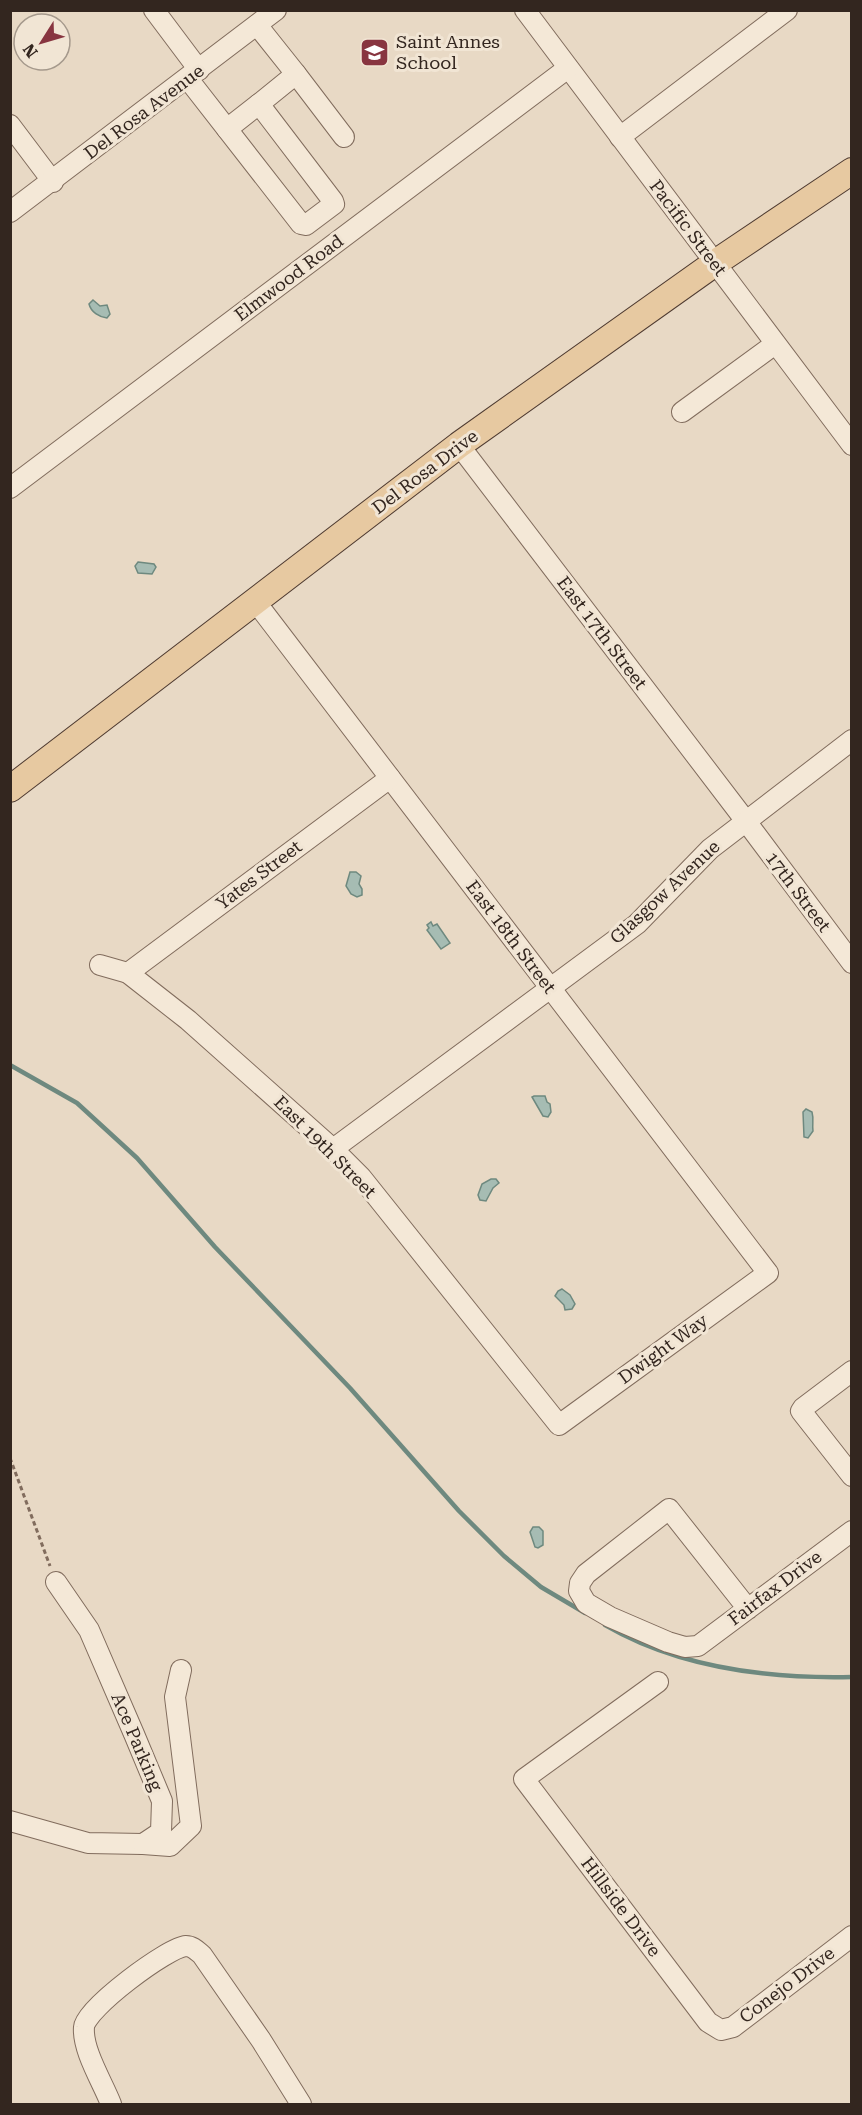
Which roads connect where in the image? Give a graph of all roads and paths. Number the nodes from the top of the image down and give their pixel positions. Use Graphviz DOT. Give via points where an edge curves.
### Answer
graph roads {
  1 [pos="154,10"];
  2 [pos="276,10"];
  3 [pos="525,10"];
  4 [pos="787,10"];
  5 [pos="257,25"];
  6 [pos="568,68"];
  7 [pos="296,74"];
  8 [pos="193,75"];
  9 [pos="259,104"];
  10 [pos="10,125"];
  11 [pos="226,129"];
  12 [pos="344,137"];
  13 [pos="620,137"];
  14 [pos="852,171"];
  15 [pos="53,182"];
  16 [pos="10,213"];
  17 [pos="715,263"];
  18 [pos="775,344"];
  19 [pos="682,412"];
  20 [pos="459,445"];
  21 [pos="852,446"];
  22 [pos="10,488"];
  23 [pos="255,601"];
  24 [pos="852,740"];
  25 [pos="390,778"];
  26 [pos="10,789"];
  27 [pos="745,820"];
  28 [pos="852,963"];
  29 [pos="100,965"];
  30 [pos="128,973"];
  31 [pos="551,989"];
  32 [pos="333,1149"];
  33 [pos="768,1273"];
  34 [pos="852,1371"];
  35 [pos="559,1425"];
  36 [pos="10,1458"];
  37 [pos="852,1476"];
  38 [pos="852,1531"];
  39 [pos="56,1582"];
  40 [pos="748,1609"];
  41 [pos="181,1670"];
  42 [pos="658,1682"];
  43 [pos="10,1821"];
  44 [pos="143,1844"];
  45 [pos="852,1936"];
  46 [pos="721,2030"];
  47 [pos="111,2104"];
  48 [pos="301,2104"];
  1 -- 8 [label="street"];
  2 -- 5 [label="street, Del Rosa Avenue"];
  3 -- 6 [label="street, Pacific Street"];
  4 -- 13 [label="street"];
  5 -- 7 [label="street"];
  5 -- 8 [label="street, Del Rosa Avenue"];
  6 -- 13 [label="street, Pacific Street"];
  6 -- 22 [label="street, Elmwood Road"];
  7 -- 9 [label="street"];
  7 -- 12 [label="street"];
  8 -- 11 [label="street"];
  8 -- 15 [label="street, Del Rosa Avenue"];
  9 -- 11 [label="street"];
  9 -- 11 [label="street" via="334,204 306,225 301,224"];
  10 -- 15 [label="street"];
  13 -- 17 [label="street, Pacific Street"];
  14 -- 17 [label="main road, Del Rosa Drive"];
  15 -- 16 [label="street, Del Rosa Avenue"];
  17 -- 18 [label="street, Pacific Street"];
  17 -- 20 [label="main road, Del Rosa Drive"];
  18 -- 19 [label="street"];
  18 -- 21 [label="street, Pacific Street"];
  20 -- 23 [label="main road, Del Rosa Drive"];
  20 -- 27 [label="street, East 17th Street"];
  23 -- 25 [label="street, East 18th Street"];
  23 -- 26 [label="main road, Del Rosa Drive"];
  24 -- 27 [label="street, Glasgow Avenue"];
  25 -- 30 [label="street, Yates Street"];
  25 -- 31 [label="street, East 18th Street"];
  27 -- 28 [label="street, 17th Street"];
  27 -- 31 [label="street, Glasgow Avenue" via="710,849 637,924"];
  29 -- 30 [label="street, East 19th Street"];
  30 -- 32 [label="street, East 19th Street" via="188,1020"];
  31 -- 32 [label="street, Glasgow Avenue"];
  31 -- 33 [label="street, East 18th Street"];
  32 -- 35 [label="street, East 19th Street" via="361,1177"];
  33 -- 35 [label="street, Dwight Way"];
  34 -- 37 [label="street" via="801,1411"];
  36 -- 39 [label="path"];
  38 -- 40 [label="street, Fairfax Drive"];
  39 -- 44 [label="street, Ace Parking" via="89,1630 162,1802 161,1832"];
  40 -- 40 [label="street, Fairfax Drive" via="698,1646 685,1647 610,1617 586,1603 579,1591 580,1582 669,1509"];
  41 -- 44 [label="street" via="176,1697 191,1826 170,1846"];
  42 -- 46 [label="street, Hillside Drive" via="524,1779 708,2022"];
  43 -- 44 [label="street" via="88,1843"];
  45 -- 46 [label="street, Conejo Drive" via="733,2026"];
  47 -- 48 [label="street" via="83,2025 106,1997 185,1946 202,1955"];
}
